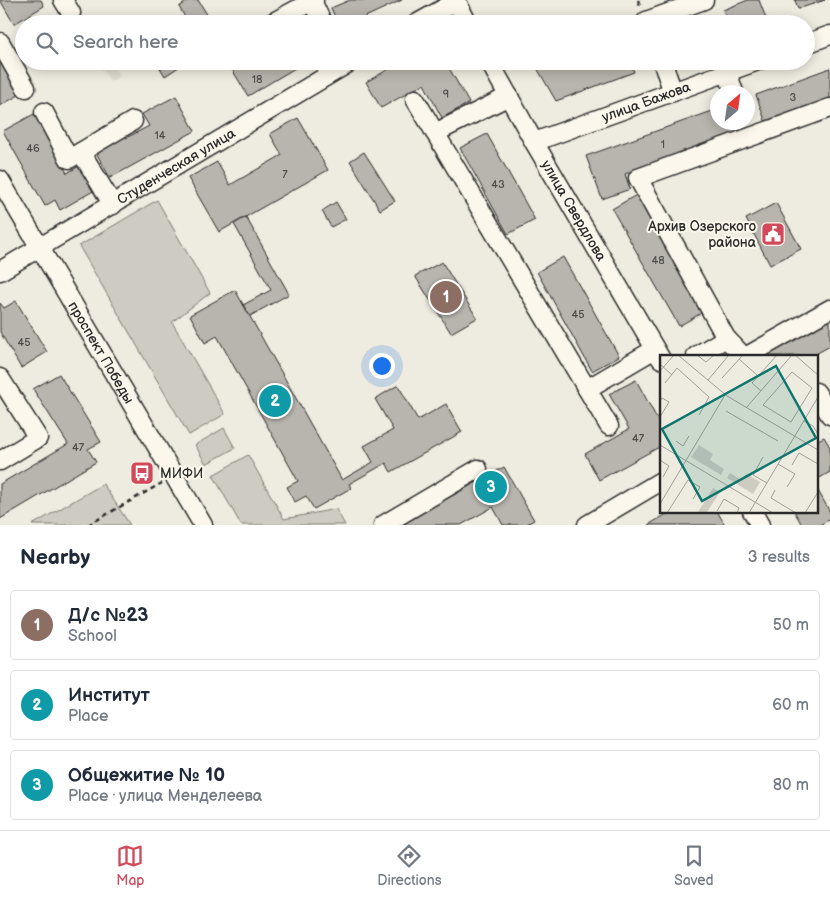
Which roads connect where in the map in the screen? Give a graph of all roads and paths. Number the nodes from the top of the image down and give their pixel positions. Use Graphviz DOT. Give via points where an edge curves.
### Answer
graph roads {
  1 [pos="457,0"];
  2 [pos="702,0"];
  3 [pos="313,1"];
  4 [pos="287,15"];
  5 [pos="319,15"];
  6 [pos="431,15"];
  7 [pos="464,15"];
  8 [pos="664,15"];
  9 [pos="830,35"];
  10 [pos="815,41"];
  11 [pos="0,42"];
  12 [pos="15,69"];
  13 [pos="16,70"];
  14 [pos="334,70"];
  15 [pos="494,70"];
  16 [pos="665,70"];
  17 [pos="733,70"];
  18 [pos="728,72"];
  19 [pos="732,85"];
  20 [pos="26,88"];
  21 [pos="673,92"];
  22 [pos="509,96"];
  23 [pos="415,98"];
  24 [pos="830,108"];
  25 [pos="44,112"];
  26 [pos="134,121"];
  27 [pos="755,127"];
  28 [pos="746,130"];
  29 [pos="435,133"];
  30 [pos="534,142"];
  31 [pos="81,152"];
  32 [pos="0,180"];
  33 [pos="113,205"];
  34 [pos="40,247"];
  35 [pos="0,271"];
  36 [pos="830,309"];
  37 [pos="726,338"];
  38 [pos="658,354"];
  39 [pos="698,355"];
  40 [pos="742,355"];
  41 [pos="749,355"];
  42 [pos="0,378"];
  43 [pos="830,382"];
  44 [pos="588,390"];
  45 [pos="818,390"];
  46 [pos="818,394"];
  47 [pos="830,415"];
  48 [pos="609,426"];
  49 [pos="0,461"];
  50 [pos="478,469"];
  51 [pos="163,482"];
  52 [pos="660,482"];
  53 [pos="753,512"];
  54 [pos="88,525"];
  55 [pos="203,525"];
  56 [pos="383,525"];
  57 [pos="587,525"];
  58 [pos="760,525"];
  1 -- 6 [label="street"];
  1 -- 7 [label="street"];
  2 -- 8 [label="street"];
  3 -- 4 [label="street"];
  3 -- 5 [label="street"];
  9 -- 10 [label="street"];
  11 -- 12 [label="street"];
  13 -- 20 [label="street"];
  14 -- 33 [label="street, Студенческая улица"];
  15 -- 22 [label="street, улица Свердлова"];
  16 -- 21 [label="street"];
  17 -- 18 [label="street, улица Бажова"];
  18 -- 19 [label="street"];
  18 -- 21 [label="street, улица Бажова"];
  21 -- 30 [label="street, улица Бажова"];
  22 -- 29 [label="street"];
  22 -- 30 [label="street, улица Свердлова"];
  23 -- 29 [label="street"];
  24 -- 27 [label="street"];
  25 -- 31 [label="street" via="69,159"];
  26 -- 31 [label="street"];
  28 -- 37 [label="street" via="638,178"];
  29 -- 44 [label="street"];
  30 -- 38 [label="street, улица Свердлова"];
  31 -- 33 [label="street"];
  32 -- 34 [label="street, проспект Победы"];
  33 -- 34 [label="street, Студенческая улица"];
  34 -- 35 [label="street, Студенческая улица"];
  34 -- 55 [label="street, проспект Победы"];
  36 -- 41 [label="street"];
  37 -- 39 [label="street"];
  37 -- 40 [label="street"];
  38 -- 44 [label="street"];
  42 -- 49 [label="street" via="38,438"];
  43 -- 45 [label="street"];
  44 -- 48 [label="street"];
  46 -- 47 [label="street"];
  50 -- 56 [label="street"];
  51 -- 54 [label="path"];
  52 -- 57 [label="street"];
  53 -- 58 [label="street"];
}
